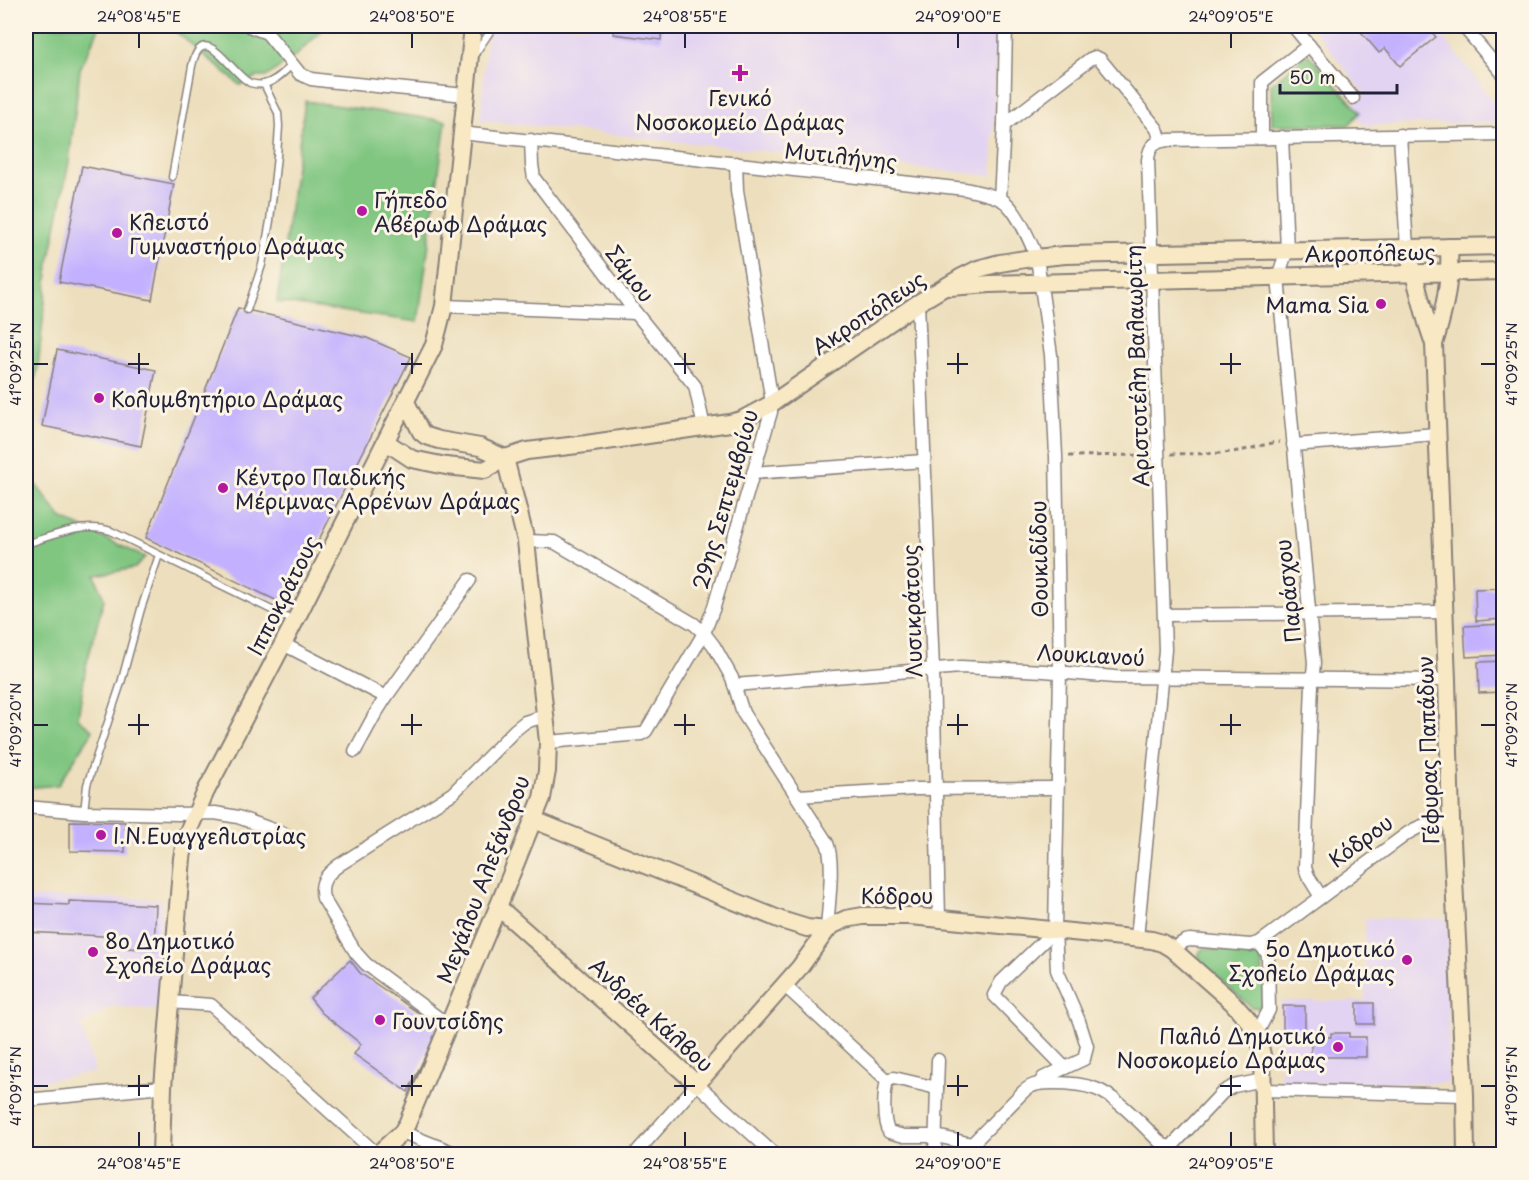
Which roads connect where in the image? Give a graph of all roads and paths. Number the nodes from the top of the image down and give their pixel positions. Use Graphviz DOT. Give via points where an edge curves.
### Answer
graph roads {
  1 [pos="249,26"];
  2 [pos="473,26"];
  3 [pos="494,26"];
  4 [pos="1006,26"];
  5 [pos="1293,26"];
  6 [pos="1463,26"];
  7 [pos="1309,45"];
  8 [pos="292,65"];
  9 [pos="469,65"];
  10 [pos="1503,75"];
  11 [pos="264,84"];
  12 [pos="465,95"];
  13 [pos="1353,98"];
  14 [pos="1004,125"];
  15 [pos="461,133"];
  16 [pos="1503,134"];
  17 [pos="1401,135"];
  18 [pos="1282,137"];
  19 [pos="1262,138"];
  20 [pos="531,141"];
  21 [pos="1161,141"];
  22 [pos="736,163"];
  23 [pos="172,177"];
  24 [pos="1000,199"];
  25 [pos="1503,246"];
  26 [pos="1449,247"];
  27 [pos="1407,248"];
  28 [pos="1287,250"];
  29 [pos="1151,253"];
  30 [pos="1037,258"];
  31 [pos="1503,271"];
  32 [pos="1449,272"];
  33 [pos="1414,273"];
  34 [pos="1278,276"];
  35 [pos="1152,280"];
  36 [pos="1041,282"];
  37 [pos="943,288"];
  38 [pos="918,303"];
  39 [pos="444,306"];
  40 [pos="247,310"];
  41 [pos="636,313"];
  42 [pos="1434,344"];
  43 [pos="406,402"];
  44 [pos="771,404"];
  45 [pos="704,427"];
  46 [pos="1437,434"];
  47 [pos="386,442"];
  48 [pos="1293,443"];
  49 [pos="1158,454"];
  50 [pos="1056,456"];
  51 [pos="505,458"];
  52 [pos="924,461"];
  53 [pos="753,473"];
  54 [pos="526,541"];
  55 [pos="26,544"];
  56 [pos="159,555"];
  57 [pos="470,580"];
  58 [pos="1444,612"];
  59 [pos="1308,613"];
  60 [pos="1165,615"];
  61 [pos="295,621"];
  62 [pos="704,633"];
  63 [pos="283,644"];
  64 [pos="933,669"];
  65 [pos="1060,672"];
  66 [pos="1163,678"];
  67 [pos="1312,679"];
  68 [pos="1447,680"];
  69 [pos="734,685"];
  70 [pos="386,697"];
  71 [pos="545,716"];
  72 [pos="548,742"];
  73 [pos="355,751"];
  74 [pos="1058,788"];
  75 [pos="936,789"];
  76 [pos="798,796"];
  77 [pos="26,807"];
  78 [pos="84,812"];
  79 [pos="195,814"];
  80 [pos="534,820"];
  81 [pos="1451,821"];
  82 [pos="287,835"];
  83 [pos="1321,897"];
  84 [pos="498,907"];
  85 [pos="939,918"];
  86 [pos="827,930"];
  87 [pos="1054,930"];
  88 [pos="1137,938"];
  89 [pos="1259,943"];
  90 [pos="1172,949"];
  91 [pos="784,985"];
  92 [pos="170,1002"];
  93 [pos="448,1025"];
  94 [pos="1257,1033"];
  95 [pos="938,1060"];
  96 [pos="1065,1068"];
  97 [pos="887,1080"];
  98 [pos="1040,1083"];
  99 [pos="697,1084"];
  100 [pos="1263,1085"];
  101 [pos="163,1087"];
  102 [pos="937,1089"];
  103 [pos="1465,1095"];
  104 [pos="26,1100"];
  105 [pos="402,1132"];
  106 [pos="936,1136"];
  107 [pos="972,1144"];
  108 [pos="161,1155"];
  109 [pos="378,1155"];
  110 [pos="457,1155"];
  111 [pos="635,1155"];
  112 [pos="774,1155"];
  113 [pos="935,1155"];
  114 [pos="960,1155"];
  115 [pos="1264,1155"];
  116 [pos="1466,1155"];
  1 -- 8 [label="street" via="267,33"];
  2 -- 9 [label="street, Ιπποκράτους"];
  3 -- 9 [label="lane"];
  4 -- 14 [label="street"];
  5 -- 7 [label="street"];
  6 -- 10 [label="street"];
  7 -- 13 [label="street"];
  7 -- 19 [label="street" via="1262,82"];
  8 -- 11 [label="lane"];
  8 -- 12 [label="street" via="311,79"];
  9 -- 12 [label="street, Ιπποκράτους"];
  11 -- 23 [label="lane" via="243,78 209,46 198,50"];
  11 -- 40 [label="lane" via="278,113 277,156 262,265"];
  12 -- 15 [label="street, Ιπποκράτους"];
  14 -- 21 [label="street" via="1097,57 1156,129"];
  14 -- 24 [label="street"];
  15 -- 20 [label="street, Μυτιλήνης"];
  15 -- 39 [label="street, Ιπποκράτους"];
  16 -- 17 [label="street"];
  17 -- 18 [label="street"];
  17 -- 27 [label="street"];
  18 -- 19 [label="street"];
  18 -- 28 [label="street"];
  19 -- 21 [label="street"];
  20 -- 22 [label="street, Μυτιλήνης"];
  20 -- 41 [label="street, Σάμου" via="534,178"];
  21 -- 29 [label="street, Αριστοτέλη Βαλαωρίτη" via="1151,147 1149,156"];
  22 -- 24 [label="street, Μυτιλήνης" via="944,186"];
  22 -- 44 [label="street, 29ης Σεπτεμβρίου" via="737,191"];
  24 -- 30 [label="street, Θουκιδίδου" via="1020,223"];
  25 -- 26 [label="street"];
  26 -- 27 [label="street"];
  26 -- 32 [label="street"];
  27 -- 28 [label="street"];
  27 -- 33 [label="street"];
  28 -- 29 [label="street"];
  28 -- 34 [label="street"];
  29 -- 30 [label="street"];
  29 -- 35 [label="street, Αριστοτέλη Βαλαωρίτη"];
  30 -- 36 [label="street, Θουκιδίδου"];
  30 -- 37 [label="street" via="978,270"];
  31 -- 32 [label="street, Ακροπόλεως"];
  32 -- 33 [label="street, Ακροπόλεως"];
  32 -- 42 [label="street"];
  33 -- 34 [label="street, Ακροπόλεως"];
  33 -- 42 [label="street"];
  34 -- 35 [label="street, Ακροπόλεως"];
  34 -- 48 [label="street, Παράσχου"];
  35 -- 36 [label="street, Ακροπόλεως"];
  35 -- 49 [label="street, Αριστοτέλη Βαλαωρίτη"];
  36 -- 37 [label="street, Ακροπόλεως"];
  36 -- 50 [label="street, Θουκιδίδου" via="1051,355"];
  37 -- 38 [label="street, Ακροπόλεως"];
  38 -- 44 [label="street, Ακροπόλεως"];
  38 -- 52 [label="street, Λυσικράτους"];
  39 -- 41 [label="street"];
  39 -- 43 [label="street, Ιπποκράτους" via="431,353"];
  41 -- 45 [label="street, Σάμου" via="695,386"];
  42 -- 46 [label="street, Γέφυρας Παπάδων"];
  43 -- 47 [label="street, Ιπποκράτους"];
  43 -- 51 [label="street" via="426,436 480,447"];
  44 -- 45 [label="street, Ακροπόλεως" via="741,420"];
  44 -- 53 [label="street, 29ης Σεπτεμβρίου"];
  45 -- 51 [label="street, Ακροπόλεως" via="527,451"];
  46 -- 48 [label="street"];
  46 -- 58 [label="street, Γέφυρας Παπάδων"];
  47 -- 51 [label="street, Ακροπόλεως" via="412,459 446,466 485,470"];
  47 -- 61 [label="street, Ιπποκράτους"];
  48 -- 49 [label="path" via="1273,442 1227,453"];
  48 -- 59 [label="street, Παράσχου"];
  49 -- 50 [label="path"];
  49 -- 60 [label="street, Αριστοτέλη Βαλαωρίτη"];
  50 -- 65 [label="street, Θουκιδίδου"];
  51 -- 54 [label="street, Μεγάλου Αλεξάνδρου"];
  52 -- 53 [label="street"];
  52 -- 64 [label="street, Λυσικράτους"];
  53 -- 62 [label="street, 29ης Σεπτεμβρίου"];
  54 -- 62 [label="street" via="554,542"];
  54 -- 71 [label="street, Μεγάλου Αλεξάνδρου"];
  55 -- 56 [label="lane" via="80,528 100,527"];
  56 -- 61 [label="lane"];
  56 -- 78 [label="lane" via="87,786"];
  57 -- 70 [label="street"];
  58 -- 59 [label="street"];
  58 -- 68 [label="street, Γέφυρας Παπάδων"];
  59 -- 60 [label="street"];
  59 -- 67 [label="street, Παράσχου"];
  60 -- 66 [label="street, Αριστοτέλη Βαλαωρίτη"];
  61 -- 63 [label="street, Ιπποκράτους"];
  62 -- 69 [label="street"];
  62 -- 72 [label="street, 29ης Σεπτεμβρίου" via="646,731"];
  63 -- 70 [label="street"];
  63 -- 79 [label="street, Ιπποκράτους"];
  64 -- 65 [label="street, Λουκιανού"];
  64 -- 69 [label="street, Λουκιανού"];
  64 -- 75 [label="street, Λυσικράτους"];
  65 -- 66 [label="street, Λουκιανού"];
  65 -- 74 [label="street, Θουκιδίδου"];
  66 -- 67 [label="street, Λουκιανού"];
  66 -- 88 [label="street, Αριστοτέλη Βαλαωρίτη"];
  67 -- 68 [label="street, Λουκιανού"];
  67 -- 83 [label="street, Παράσχου" via="1305,868"];
  68 -- 81 [label="street, Γέφυρας Παπάδων"];
  69 -- 76 [label="street" via="743,713"];
  70 -- 73 [label="street"];
  71 -- 72 [label="street, Μεγάλου Αλεξάνδρου"];
  71 -- 93 [label="street" via="525,722 453,793 339,865 321,887 323,898 359,957 371,970"];
  72 -- 80 [label="street, Μεγάλου Αλεξάνδρου" via="545,783"];
  74 -- 75 [label="street"];
  74 -- 87 [label="street, Θουκιδίδου"];
  75 -- 76 [label="street"];
  75 -- 85 [label="street, Λυσικράτους"];
  76 -- 86 [label="street" via="830,851"];
  77 -- 78 [label="street"];
  78 -- 79 [label="street"];
  79 -- 82 [label="street" via="226,814"];
  79 -- 92 [label="street, Ιπποκράτους" via="183,848"];
  80 -- 84 [label="street, Μεγάλου Αλεξάνδρου"];
  80 -- 86 [label="street" via="781,920"];
  81 -- 83 [label="street, Κόδρου" via="1430,823 1408,832"];
  81 -- 103 [label="street, Γέφυρας Παπάδων"];
  83 -- 89 [label="street, Κόδρου"];
  84 -- 93 [label="street, Μεγάλου Αλεξάνδρου"];
  84 -- 99 [label="street, Ανδρέα Κάλβου"];
  85 -- 86 [label="street, Κόδρου" via="863,915"];
  85 -- 87 [label="street, Κόδρου"];
  86 -- 91 [label="street"];
  87 -- 88 [label="street, Κόδρου"];
  87 -- 96 [label="street, Θουκιδίδου" via="1055,963 1087,1046 1084,1059"];
  87 -- 96 [label="street" via="1001,982 994,995"];
  88 -- 90 [label="street, Κόδρου"];
  89 -- 90 [label="street" via="1190,940"];
  89 -- 94 [label="street" via="1268,956 1270,1000"];
  90 -- 94 [label="street, Κόδρου" via="1240,1010"];
  91 -- 97 [label="street"];
  91 -- 99 [label="street"];
  92 -- 101 [label="street, Ιπποκράτους"];
  92 -- 109 [label="street" via="211,1005"];
  93 -- 105 [label="street, Μεγάλου Αλεξάνδρου" via="420,1098"];
  94 -- 100 [label="street" via="1262,1049"];
  95 -- 102 [label="street"];
  96 -- 98 [label="street"];
  97 -- 102 [label="street" via="894,1078"];
  97 -- 106 [label="street" via="884,1100 888,1131 904,1136"];
  98 -- 100 [label="street" via="1097,1089 1117,1102 1163,1145 1171,1147 1223,1092 1234,1086"];
  98 -- 107 [label="street" via="1024,1090"];
  99 -- 111 [label="street"];
  99 -- 112 [label="street, Ανδρέα Κάλβου"];
  100 -- 103 [label="street"];
  100 -- 115 [label="street"];
  101 -- 104 [label="street"];
  101 -- 108 [label="street, Ιπποκράτους"];
  102 -- 106 [label="street"];
  103 -- 116 [label="street, Γέφυρας Παπάδων"];
  105 -- 109 [label="street, Μεγάλου Αλεξάνδρου"];
  105 -- 110 [label="street"];
  106 -- 107 [label="street"];
  106 -- 113 [label="street"];
  107 -- 114 [label="street"];
}
